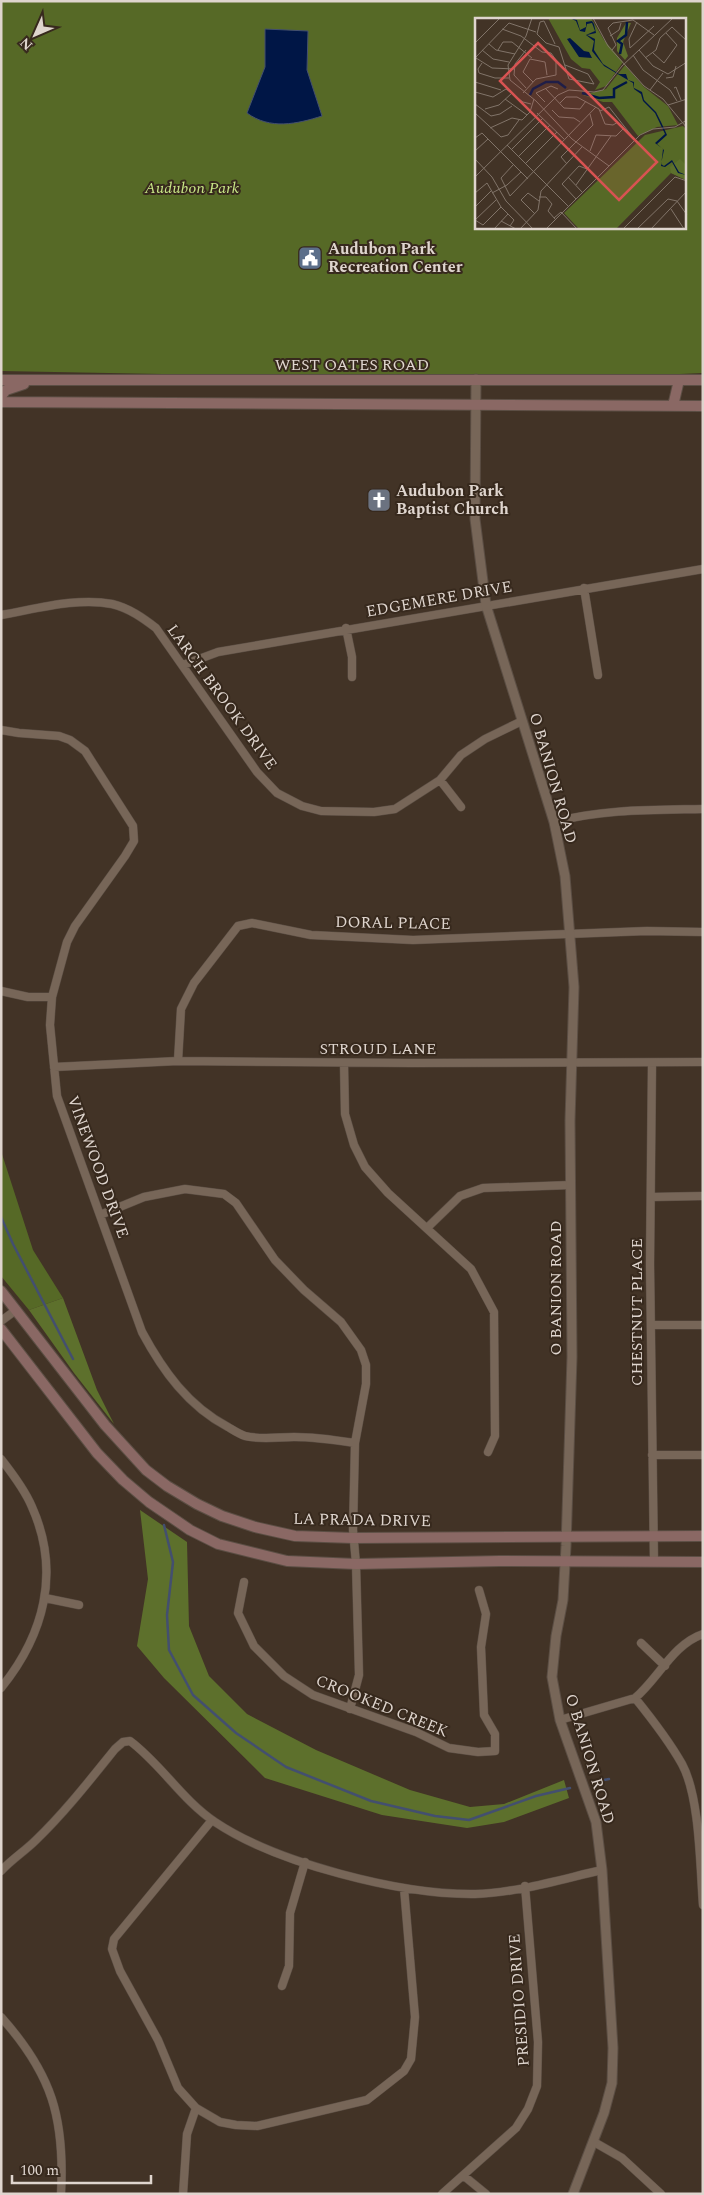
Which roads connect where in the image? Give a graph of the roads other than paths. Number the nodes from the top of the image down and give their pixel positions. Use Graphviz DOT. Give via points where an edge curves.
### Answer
graph roads {
  1 [pos="476,379"];
  2 [pos="1,380"];
  3 [pos="679,380"];
  4 [pos="703,380"];
  5 [pos="62,381"];
  6 [pos="1,396"];
  7 [pos="1,402"];
  8 [pos="476,405"];
  9 [pos="673,406"];
  10 [pos="703,406"];
  11 [pos="703,569"];
  12 [pos="584,588"];
  13 [pos="486,605"];
  14 [pos="1,615"];
  15 [pos="346,628"];
  16 [pos="183,665"];
  17 [pos="598,675"];
  18 [pos="352,677"];
  19 [pos="522,721"];
  20 [pos="1,730"];
  21 [pos="440,780"];
  22 [pos="460,808"];
  23 [pos="703,809"];
  24 [pos="554,822"];
  25 [pos="703,932"];
  26 [pos="569,936"];
  27 [pos="1,991"];
  28 [pos="52,997"];
  29 [pos="178,1061"];
  30 [pos="344,1062"];
  31 [pos="572,1062"];
  32 [pos="703,1062"];
  33 [pos="652,1063"];
  34 [pos="54,1067"];
  35 [pos="571,1185"];
  36 [pos="703,1196"];
  37 [pos="651,1197"];
  38 [pos="100,1215"];
  39 [pos="428,1227"];
  40 [pos="1,1291"];
  41 [pos="16,1310"];
  42 [pos="1,1321"];
  43 [pos="651,1325"];
  44 [pos="703,1325"];
  45 [pos="1,1329"];
  46 [pos="355,1442"];
  47 [pos="488,1452"];
  48 [pos="652,1455"];
  49 [pos="703,1455"];
  50 [pos="1,1459"];
  51 [pos="703,1536"];
  52 [pos="566,1537"];
  53 [pos="653,1537"];
  54 [pos="353,1538"];
  55 [pos="565,1561"];
  56 [pos="654,1562"];
  57 [pos="703,1562"];
  58 [pos="356,1564"];
  59 [pos="244,1582"];
  60 [pos="479,1590"];
  61 [pos="44,1598"];
  62 [pos="79,1605"];
  63 [pos="703,1634"];
  64 [pos="641,1643"];
  65 [pos="665,1666"];
  66 [pos="1,1688"];
  67 [pos="635,1698"];
  68 [pos="350,1710"];
  69 [pos="560,1720"];
  70 [pos="212,1820"];
  71 [pos="305,1862"];
  72 [pos="602,1870"];
  73 [pos="1,1871"];
  74 [pos="524,1886"];
  75 [pos="404,1888"];
  76 [pos="703,1905"];
  77 [pos="282,1986"];
  78 [pos="1,2017"];
  79 [pos="196,2108"];
  80 [pos="594,2142"];
  81 [pos="464,2176"];
  82 [pos="61,2194"];
  83 [pos="183,2194"];
  84 [pos="442,2194"];
  85 [pos="486,2194"];
  86 [pos="573,2194"];
  87 [pos="661,2194"];
  1 -- 3 [label="main road, WEST OATES ROAD"];
  1 -- 5 [label="main road, WEST OATES ROAD"];
  1 -- 8 [label="street, O BANION ROAD"];
  2 -- 5 [label="main road, WEST OATES ROAD"];
  3 -- 4 [label="main road, WEST OATES ROAD"];
  3 -- 9 [label="main road"];
  5 -- 6 [label="main road" via="16,386"];
  7 -- 8 [label="main road"];
  8 -- 9 [label="main road"];
  8 -- 13 [label="street, O BANION ROAD" via="475,519"];
  9 -- 10 [label="main road"];
  11 -- 12 [label="street, EDGEMERE DRIVE"];
  12 -- 13 [label="street, EDGEMERE DRIVE"];
  12 -- 17 [label="street"];
  13 -- 15 [label="street, EDGEMERE DRIVE"];
  13 -- 19 [label="street, O BANION ROAD"];
  14 -- 16 [label="street, LARCH BROOK DRIVE" via="91,602 114,604 139,615 156,628"];
  15 -- 16 [label="street, EDGEMERE DRIVE" via="218,652"];
  15 -- 18 [label="street"];
  16 -- 21 [label="street, LARCH BROOK DRIVE" via="257,772 277,793 302,806 321,811 395,809"];
  19 -- 21 [label="street, LARCH BROOK DRIVE" via="461,755"];
  19 -- 24 [label="street, O BANION ROAD"];
  20 -- 28 [label="street, VINEWOOD DRIVE" via="70,740 85,751 133,826 134,841 67,942"];
  21 -- 22 [label="street"];
  23 -- 24 [label="street" via="583,814"];
  24 -- 26 [label="street, O BANION ROAD" via="564,876"];
  25 -- 26 [label="street, DORAL PLACE"];
  26 -- 29 [label="street, DORAL PLACE" via="413,940 311,935 252,923 238,926 194,983 181,1009"];
  26 -- 31 [label="street, O BANION ROAD" via="574,987"];
  27 -- 28 [label="street" via="28,997"];
  28 -- 34 [label="street, VINEWOOD DRIVE" via="50,1025"];
  29 -- 30 [label="street, STROUD LANE"];
  29 -- 34 [label="street, STROUD LANE"];
  30 -- 31 [label="street, STROUD LANE"];
  30 -- 39 [label="street" via="345,1114 364,1167"];
  31 -- 33 [label="street, STROUD LANE"];
  31 -- 35 [label="street, O BANION ROAD"];
  32 -- 33 [label="street, STROUD LANE"];
  33 -- 37 [label="street, CHESTNUT PLACE"];
  34 -- 38 [label="street, VINEWOOD DRIVE" via="57,1096"];
  35 -- 39 [label="street" via="483,1188 460,1196"];
  35 -- 52 [label="street, O BANION ROAD" via="572,1356"];
  36 -- 37 [label="street"];
  37 -- 43 [label="street, CHESTNUT PLACE"];
  38 -- 46 [label="street, VINEWOOD DRIVE" via="142,1332 177,1387 198,1408 244,1436 294,1436"];
  38 -- 46 [label="street" via="144,1197 185,1189 224,1194 236,1203 275,1260 341,1322 361,1350 366,1365 366,1384"];
  39 -- 47 [label="street" via="471,1269 494,1312 495,1436"];
  40 -- 41 [label="main road, LA PRADA DRIVE"];
  41 -- 42 [label="street"];
  41 -- 54 [label="main road, LA PRADA DRIVE" via="105,1426 146,1470 167,1486 222,1516 255,1527 296,1536"];
  43 -- 44 [label="street"];
  43 -- 48 [label="street, CHESTNUT PLACE"];
  45 -- 58 [label="main road" via="97,1453 141,1496 190,1530 218,1544 287,1561"];
  46 -- 54 [label="street"];
  48 -- 49 [label="street"];
  48 -- 53 [label="street, CHESTNUT PLACE"];
  50 -- 61 [label="street" via="32,1506 45,1546"];
  51 -- 53 [label="main road, LA PRADA DRIVE"];
  52 -- 53 [label="main road, LA PRADA DRIVE"];
  52 -- 54 [label="main road, LA PRADA DRIVE"];
  52 -- 55 [label="street, O BANION ROAD"];
  53 -- 56 [label="street, CHESTNUT PLACE"];
  54 -- 58 [label="street"];
  55 -- 56 [label="main road"];
  55 -- 58 [label="main road"];
  55 -- 69 [label="street, O BANION ROAD" via="552,1677"];
  56 -- 57 [label="main road"];
  58 -- 68 [label="street" via="359,1675"];
  59 -- 68 [label="street, CROOKED CREEK" via="238,1613 254,1646 284,1676 313,1695"];
  60 -- 68 [label="street, CROOKED CREEK" via="486,1614 481,1647 484,1715 495,1734 494,1751 450,1748 416,1732"];
  61 -- 62 [label="street"];
  61 -- 66 [label="street" via="41,1620 28,1650"];
  63 -- 65 [label="street" via="680,1648"];
  64 -- 65 [label="street"];
  65 -- 67 [label="street"];
  67 -- 69 [label="street"];
  67 -- 76 [label="street" via="683,1765 692,1792"];
  69 -- 72 [label="street, O BANION ROAD" via="596,1822"];
  70 -- 71 [label="street" via="241,1839"];
  70 -- 73 [label="street" via="139,1747 130,1741 123,1742 35,1841"];
  70 -- 79 [label="street" via="114,1939 112,1949 120,1971 158,2040 178,2088"];
  71 -- 75 [label="street"];
  71 -- 77 [label="street" via="290,1913 289,1966"];
  72 -- 74 [label="street"];
  72 -- 80 [label="street, O BANION ROAD" via="613,2048 612,2083"];
  74 -- 75 [label="street" via="476,1894"];
  74 -- 81 [label="street, PRESIDIO DRIVE" via="538,2042 537,2086 516,2128"];
  75 -- 79 [label="street" via="415,2017 412,2054 404,2071 367,2100 257,2126 220,2122"];
  78 -- 82 [label="street" via="22,2040 48,2084 58,2121 63,2163"];
  79 -- 83 [label="street" via="187,2134"];
  80 -- 86 [label="street, O BANION ROAD"];
  80 -- 87 [label="street" via="622,2158"];
  81 -- 84 [label="street, PRESIDIO DRIVE"];
  81 -- 85 [label="street"];
}
